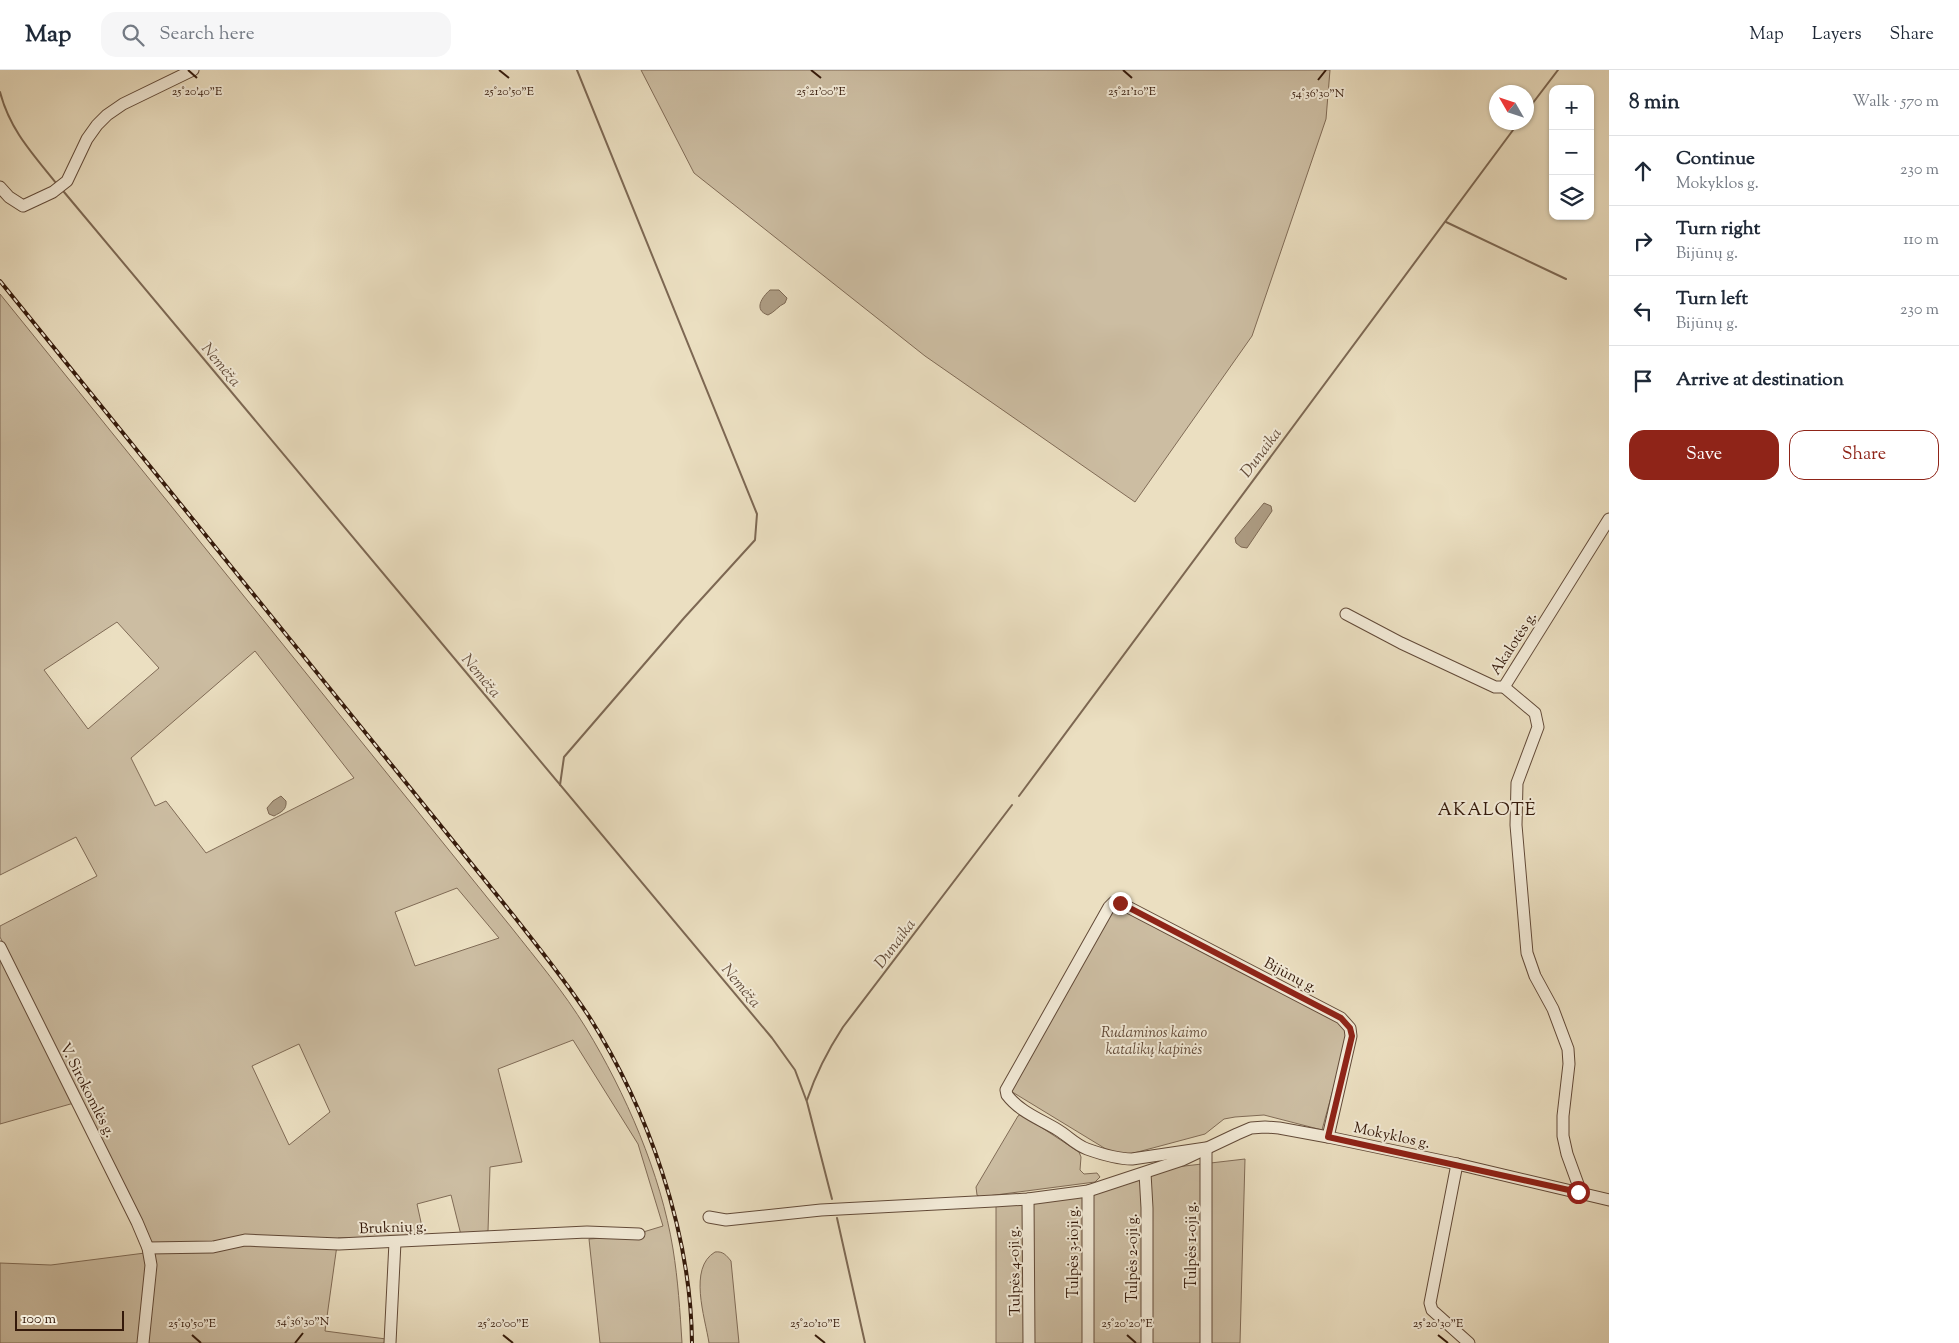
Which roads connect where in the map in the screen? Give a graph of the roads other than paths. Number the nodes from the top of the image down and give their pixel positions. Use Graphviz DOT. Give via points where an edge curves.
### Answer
graph roads {
  1 [pos="193,70"];
  2 [pos="0,187"];
  3 [pos="1609,519"];
  4 [pos="1346,614"];
  5 [pos="1504,687"];
  6 [pos="0,947"];
  7 [pos="1328,1137"];
  8 [pos="1206,1148"];
  9 [pos="1121,1158"];
  10 [pos="1457,1164"];
  11 [pos="1144,1174"];
  12 [pos="1120,1180"];
  13 [pos="1088,1191"];
  14 [pos="1578,1192"];
  15 [pos="1028,1199"];
  16 [pos="1609,1200"];
  17 [pos="709,1217"];
  18 [pos="639,1234"];
  19 [pos="395,1242"];
  20 [pos="148,1248"];
  21 [pos="143,1343"];
  22 [pos="390,1343"];
  23 [pos="1030,1343"];
  24 [pos="1088,1343"];
  25 [pos="1147,1343"];
  26 [pos="1206,1343"];
  27 [pos="1469,1343"];
  1 -- 2 [label="street" via="107,115 87,139 67,181 53,192 22,206"];
  3 -- 5 [label="street, Akalotės g."];
  4 -- 5 [label="street, Akalotės g." via="1410,647 1495,686"];
  5 -- 14 [label="street" via="1534,713 1538,727 1517,784 1516,824 1530,963 1568,1048 1563,1136"];
  6 -- 20 [label="street, V. Sirokomlės g."];
  7 -- 8 [label="street, Mokyklos g." via="1265,1127 1244,1131"];
  7 -- 9 [label="street, Bijūnų g." via="1352,1036 1347,1022 1135,910 1114,902 1104,914 1006,1090 1022,1110 1076,1143"];
  7 -- 10 [label="street, Mokyklos g."];
  8 -- 9 [label="street"];
  8 -- 11 [label="street, Mokyklos g."];
  8 -- 26 [label="street, Tulpės 1-oji g."];
  9 -- 12 [label="street"];
  10 -- 14 [label="street, Mokyklos g."];
  10 -- 27 [label="street" via="1430,1303 1432,1310"];
  11 -- 12 [label="street, Mokyklos g."];
  11 -- 25 [label="street, Tulpės 2-oji g."];
  12 -- 13 [label="street, Mokyklos g."];
  13 -- 15 [label="street, Mokyklos g."];
  13 -- 24 [label="street, Tulpės 3-ioji g."];
  14 -- 16 [label="street, Mokyklos g."];
  15 -- 17 [label="street, Mokyklos g." via="821,1210 726,1220"];
  15 -- 23 [label="street, Tulpės 4-oji g."];
  18 -- 19 [label="street, Bruknių g." via="587,1232"];
  19 -- 20 [label="street, Bruknių g." via="339,1244 245,1240 213,1247"];
  19 -- 22 [label="street"];
  20 -- 21 [label="street, V. Sirokomlės g." via="150,1273"];
}
